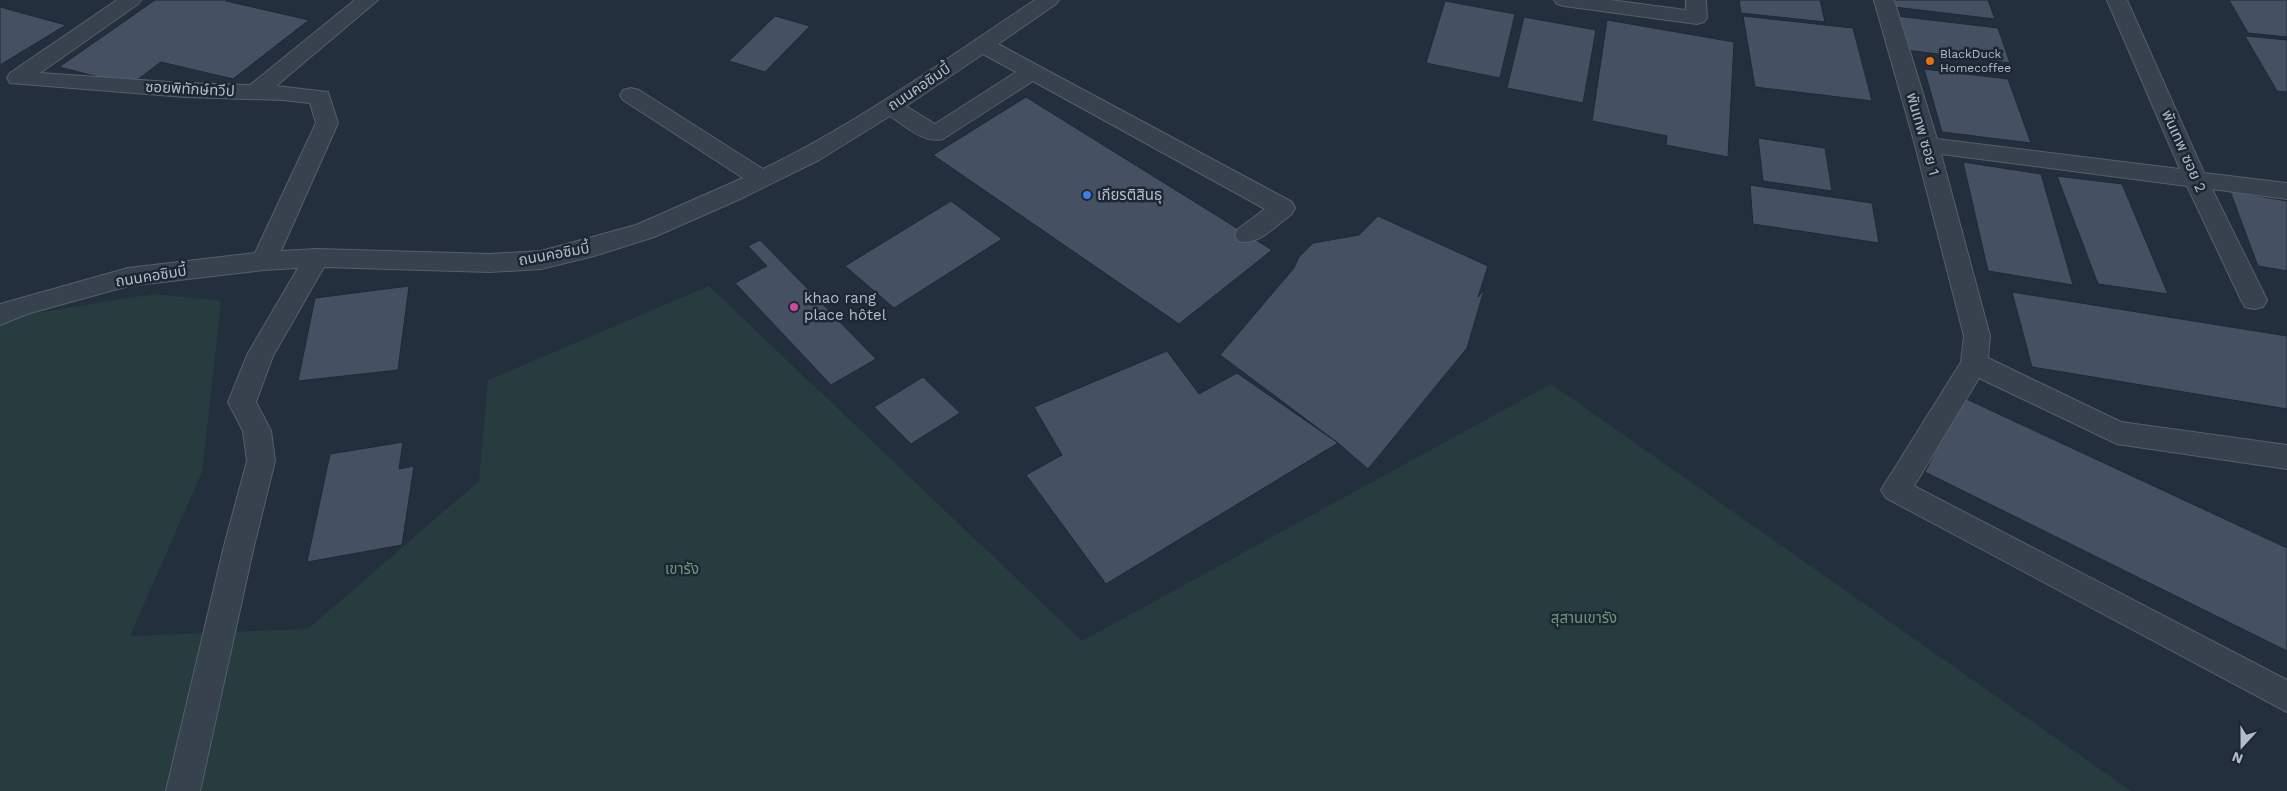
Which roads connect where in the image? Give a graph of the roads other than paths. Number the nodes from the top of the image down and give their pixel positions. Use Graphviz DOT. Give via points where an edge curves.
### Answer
graph roads {
  1 [pos="131,0"];
  2 [pos="368,0"];
  3 [pos="1049,0"];
  4 [pos="1564,0"];
  5 [pos="1696,0"];
  6 [pos="1884,0"];
  7 [pos="2118,0"];
  8 [pos="1639,5"];
  9 [pos="982,44"];
  10 [pos="1032,72"];
  11 [pos="18,78"];
  12 [pos="0,90"];
  13 [pos="254,92"];
  14 [pos="631,95"];
  15 [pos="890,106"];
  16 [pos="1927,145"];
  17 [pos="762,179"];
  18 [pos="2196,180"];
  19 [pos="2287,191"];
  20 [pos="1247,235"];
  21 [pos="317,258"];
  22 [pos="264,261"];
  23 [pos="2254,300"];
  24 [pos="0,315"];
  25 [pos="1974,363"];
  26 [pos="2287,457"];
  27 [pos="2287,697"];
  28 [pos="183,791"];
  1 -- 11 [label="street"];
  2 -- 13 [label="street"];
  3 -- 9 [label="street, ถนนคอซิมบี้"];
  4 -- 8 [label="street"];
  5 -- 8 [label="street" via="1696,18"];
  6 -- 16 [label="street, พันเทพ ซอย 1"];
  7 -- 18 [label="street, พันเทพ ซอย 2"];
  9 -- 10 [label="street"];
  9 -- 15 [label="street, ถนนคอซิมบี้"];
  10 -- 15 [label="street" via="936,134"];
  10 -- 20 [label="street" via="1283,208"];
  11 -- 12 [label="street"];
  11 -- 13 [label="street, ซอยพิทักษ์ทวีป"];
  13 -- 22 [label="street, ซอยพิทักษ์ทวีป" via="320,97 327,122"];
  14 -- 17 [label="street"];
  15 -- 17 [label="street, ถนนคอซิมบี้" via="811,155"];
  16 -- 18 [label="street"];
  16 -- 25 [label="street, พันเทพ ซอย 1" via="1977,336"];
  17 -- 21 [label="street, ถนนคอซิมบี้" via="645,232 542,260 490,263"];
  18 -- 19 [label="street"];
  18 -- 23 [label="street, พันเทพ ซอย 2"];
  21 -- 22 [label="street, ถนนคอซิมบี้"];
  21 -- 28 [label="street" via="260,355 242,402 257,431 261,461"];
  22 -- 24 [label="street, ถนนคอซิมบี้" via="128,277"];
  25 -- 26 [label="street" via="2117,433"];
  25 -- 27 [label="street" via="1896,490"];
}
